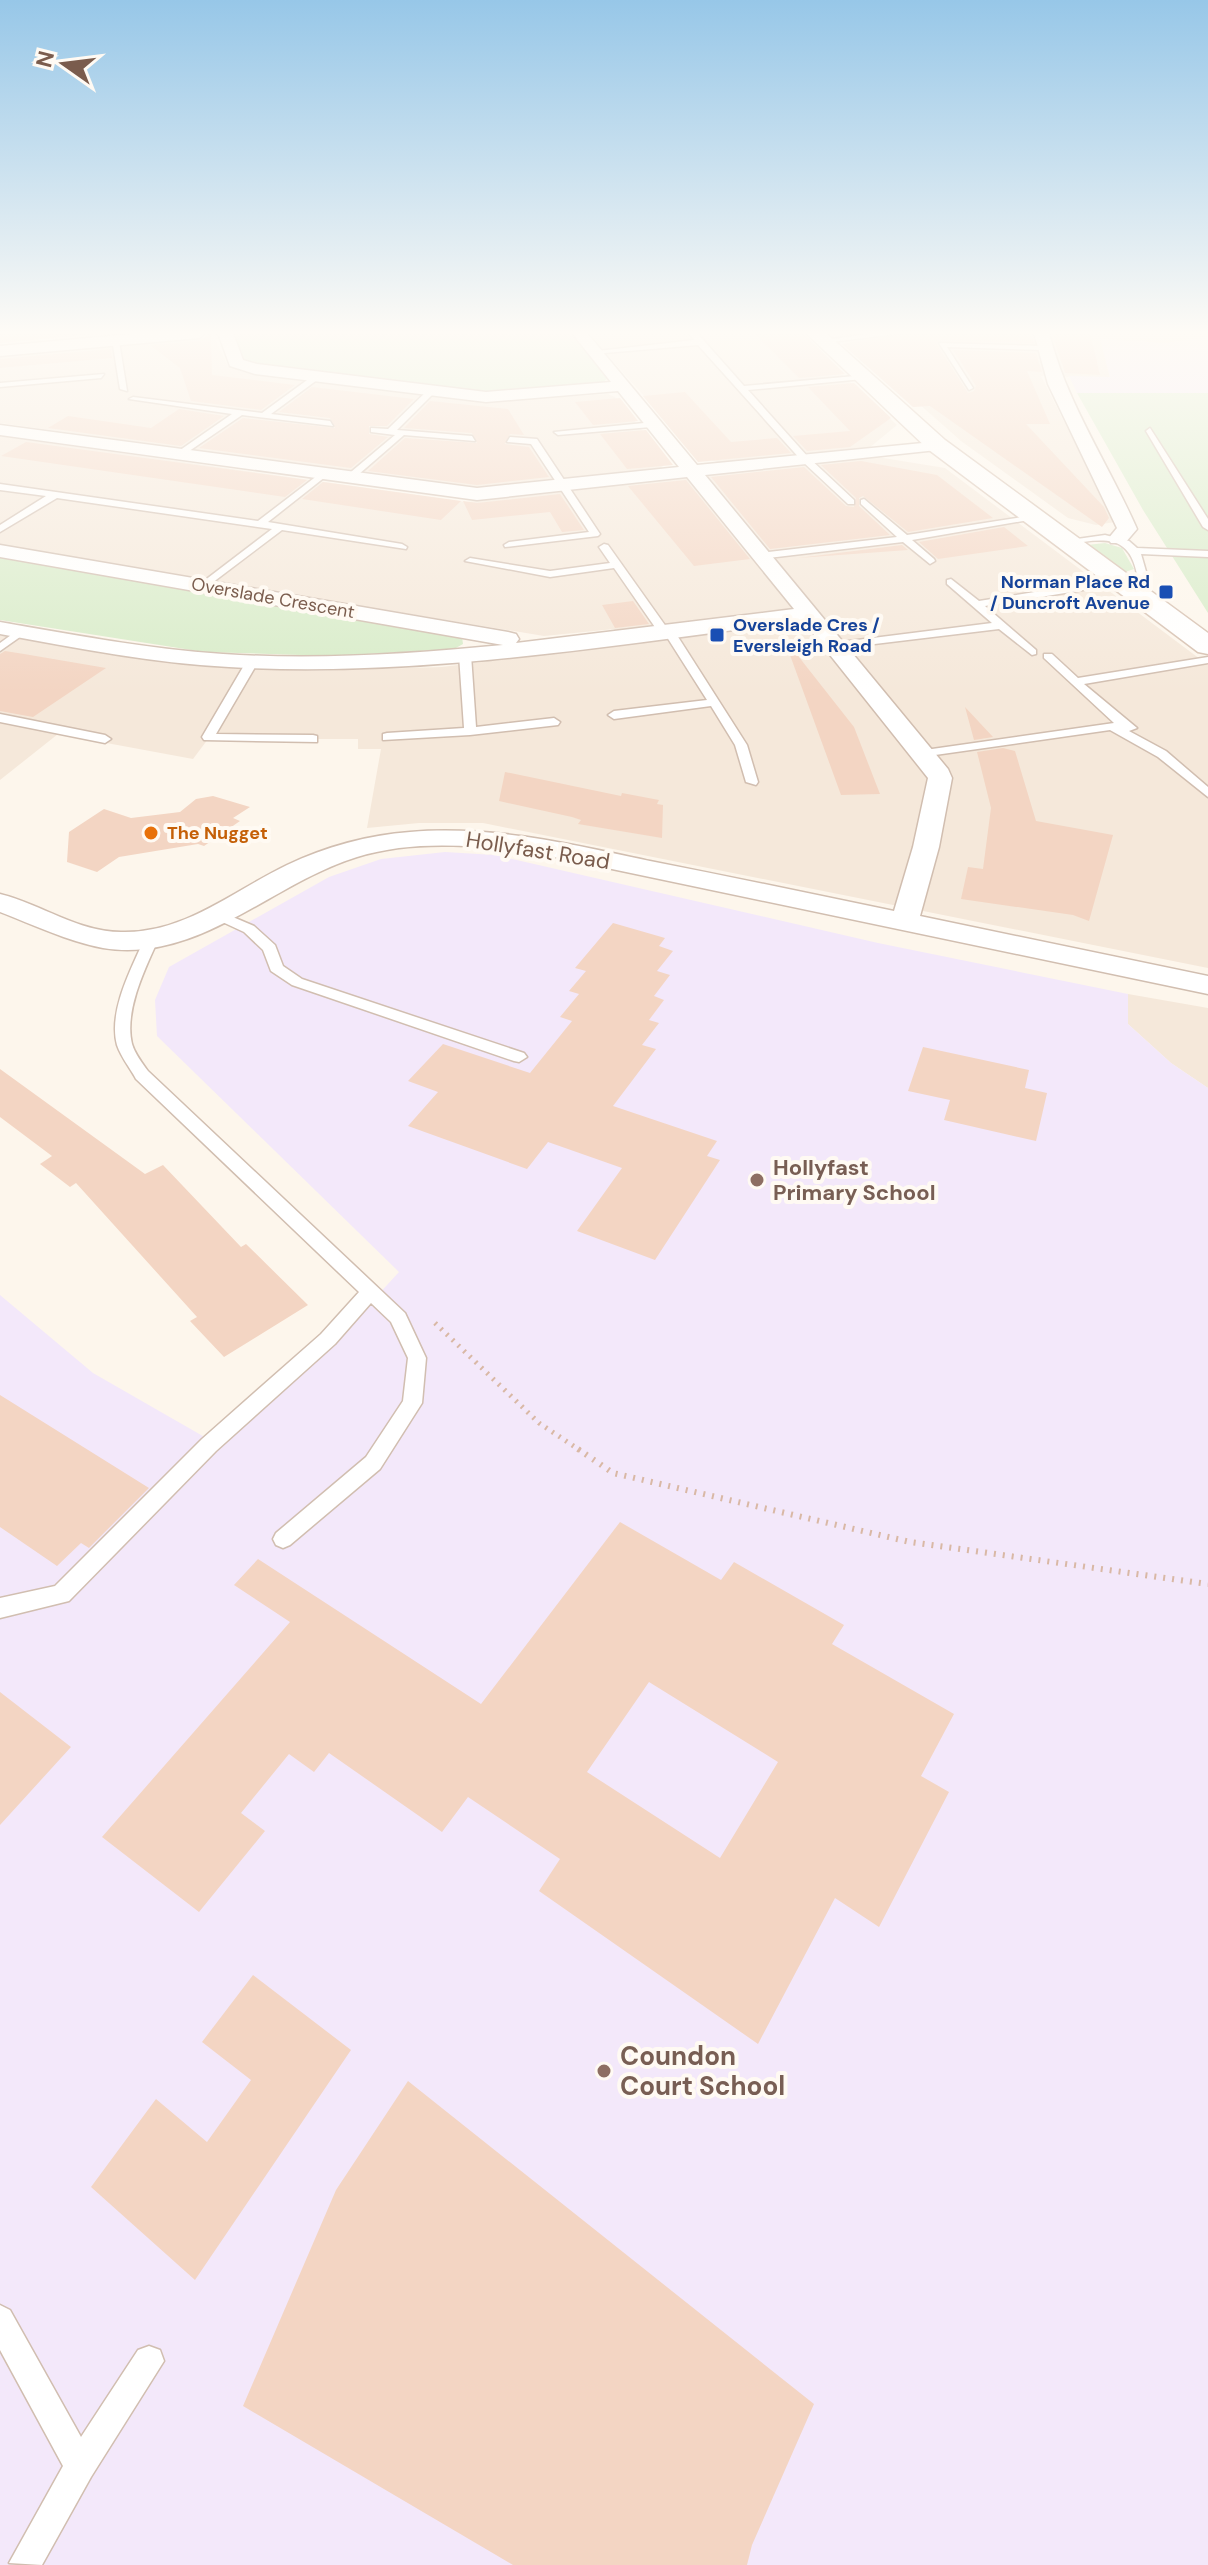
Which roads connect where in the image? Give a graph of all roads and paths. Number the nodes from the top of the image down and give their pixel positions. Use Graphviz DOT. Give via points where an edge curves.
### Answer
graph roads {
  1 [pos="163,453"];
  2 [pos="182,453"];
  3 [pos="379,453"];
  4 [pos="542,453"];
  5 [pos="676,453"];
  6 [pos="800,453"];
  7 [pos="864,453"];
  8 [pos="947,453"];
  9 [pos="1089,453"];
  10 [pos="1163,453"];
  11 [pos="179,455"];
  12 [pos="805,459"];
  13 [pos="692,472"];
  14 [pos="322,475"];
  15 [pos="348,479"];
  16 [pos="565,485"];
  17 [pos="0,487"];
  18 [pos="56,494"];
  19 [pos="851,502"];
  20 [pos="864,502"];
  21 [pos="1035,518"];
  22 [pos="259,525"];
  23 [pos="1208,527"];
  24 [pos="279,528"];
  25 [pos="0,529"];
  26 [pos="904,538"];
  27 [pos="1118,539"];
  28 [pos="1068,541"];
  29 [pos="509,545"];
  30 [pos="402,547"];
  31 [pos="604,547"];
  32 [pos="0,551"];
  33 [pos="1134,551"];
  34 [pos="1208,554"];
  35 [pos="760,556"];
  36 [pos="470,561"];
  37 [pos="930,561"];
  38 [pos="616,565"];
  39 [pos="951,582"];
  40 [pos="1125,584"];
  41 [pos="204,586"];
  42 [pos="980,604"];
  43 [pos="806,614"];
  44 [pos="1003,625"];
  45 [pos="11,630"];
  46 [pos="666,631"];
  47 [pos="546,645"];
  48 [pos="833,646"];
  49 [pos="1208,646"];
  50 [pos="0,648"];
  51 [pos="1032,652"];
  52 [pos="465,655"];
  53 [pos="1048,656"];
  54 [pos="1208,660"];
  55 [pos="252,662"];
  56 [pos="1075,682"];
  57 [pos="715,702"];
  58 [pos="614,715"];
  59 [pos="0,718"];
  60 [pos="554,722"];
  61 [pos="1118,726"];
  62 [pos="470,731"];
  63 [pos="1142,732"];
  64 [pos="387,737"];
  65 [pos="105,739"];
  66 [pos="313,739"];
  67 [pos="925,754"];
  68 [pos="752,782"];
  69 [pos="1208,793"];
  70 [pos="0,902"];
  71 [pos="221,916"];
  72 [pos="904,924"];
  73 [pos="151,940"];
  74 [pos="1208,985"];
  75 [pos="519,1057"];
  76 [pos="373,1294"];
  77 [pos="430,1319"];
  78 [pos="283,1539"];
  79 [pos="1208,1584"];
  80 [pos="0,1608"];
  81 [pos="0,2320"];
  82 [pos="149,2361"];
  83 [pos="80,2466"];
  84 [pos="25,2563"];
  1 -- 11 [label="street"];
  2 -- 11 [label="lane"];
  3 -- 15 [label="lane"];
  4 -- 16 [label="lane"];
  5 -- 13 [label="street"];
  6 -- 12 [label="lane"];
  7 -- 12 [label="street"];
  8 -- 21 [label="street"];
  9 -- 27 [label="street" via="1127,529"];
  10 -- 23 [label="lane"];
  11 -- 14 [label="street"];
  12 -- 13 [label="street"];
  12 -- 19 [label="lane"];
  13 -- 16 [label="street"];
  13 -- 35 [label="street"];
  14 -- 15 [label="street"];
  14 -- 22 [label="lane"];
  15 -- 16 [label="street" via="477,494"];
  16 -- 29 [label="lane" via="595,534"];
  17 -- 18 [label="lane"];
  18 -- 22 [label="lane"];
  18 -- 25 [label="lane"];
  20 -- 26 [label="lane"];
  21 -- 26 [label="lane"];
  21 -- 28 [label="street"];
  22 -- 24 [label="lane"];
  24 -- 30 [label="lane"];
  24 -- 41 [label="lane"];
  26 -- 35 [label="lane"];
  26 -- 37 [label="lane"];
  27 -- 28 [label="lane"];
  27 -- 33 [label="lane"];
  28 -- 40 [label="street"];
  31 -- 38 [label="lane"];
  32 -- 41 [label="street, Overslade Crescent"];
  33 -- 34 [label="lane"];
  33 -- 40 [label="lane" via="1142,575"];
  35 -- 43 [label="street"];
  36 -- 38 [label="lane" via="550,574"];
  38 -- 46 [label="lane"];
  39 -- 42 [label="lane"];
  40 -- 42 [label="lane"];
  40 -- 49 [label="street"];
  41 -- 47 [label="street, Overslade Crescent"];
  42 -- 44 [label="lane"];
  43 -- 46 [label="street, Overslade Crescent"];
  43 -- 48 [label="street"];
  44 -- 48 [label="lane"];
  44 -- 51 [label="lane"];
  45 -- 50 [label="lane"];
  45 -- 55 [label="street, Overslade Crescent"];
  46 -- 47 [label="street, Overslade Crescent"];
  46 -- 57 [label="lane"];
  47 -- 52 [label="street, Overslade Crescent"];
  48 -- 67 [label="street"];
  52 -- 55 [label="street, Overslade Crescent"];
  52 -- 62 [label="lane"];
  53 -- 56 [label="lane"];
  54 -- 56 [label="lane"];
  55 -- 66 [label="lane" via="208,737"];
  56 -- 61 [label="lane"];
  57 -- 58 [label="lane"];
  57 -- 68 [label="lane" via="741,745"];
  59 -- 65 [label="lane"];
  60 -- 62 [label="lane"];
  61 -- 63 [label="lane"];
  61 -- 67 [label="lane"];
  61 -- 69 [label="lane"];
  62 -- 64 [label="lane"];
  67 -- 72 [label="street" via="940,778"];
  70 -- 73 [label="street, Hollyfast Road" via="95,937"];
  71 -- 72 [label="street, Hollyfast Road" via="321,860 436,836 550,848"];
  71 -- 73 [label="street, Hollyfast Road"];
  71 -- 75 [label="lane" via="249,929 270,948 276,968 297,982"];
  72 -- 74 [label="street, Hollyfast Road"];
  73 -- 76 [label="lane" via="133,981 123,1038 130,1057 142,1075"];
  76 -- 78 [label="lane" via="398,1318 417,1358 412,1403 373,1463"];
  76 -- 80 [label="lane" via="209,1445 61,1594"];
  77 -- 79 [label="path" via="539,1423 613,1473 910,1542"];
  81 -- 83 [label="lane"];
  82 -- 83 [label="lane"];
  83 -- 84 [label="lane"];
}
